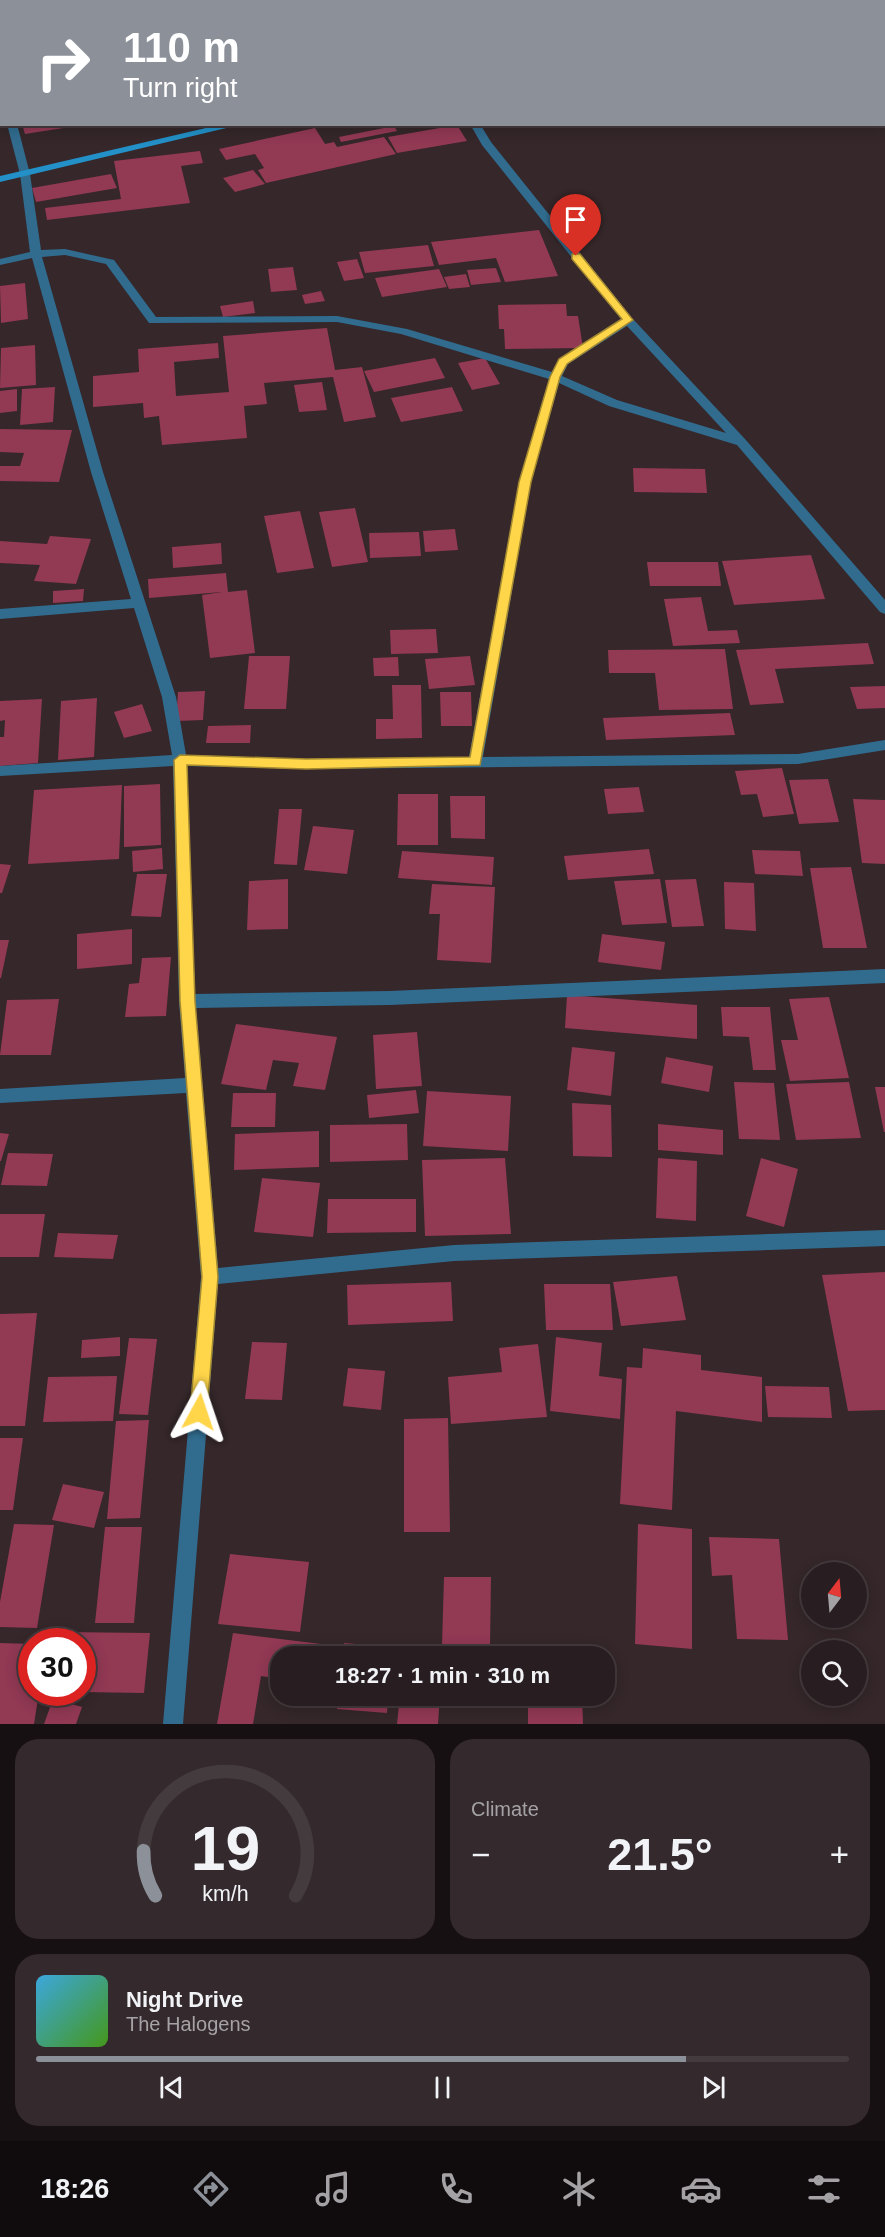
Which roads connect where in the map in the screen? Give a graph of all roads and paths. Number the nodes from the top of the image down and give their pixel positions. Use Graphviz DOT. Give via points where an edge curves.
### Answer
graph roads {
  1 [pos="13,126"];
  2 [pos="229,126"];
  3 [pos="476,126"];
  4 [pos="25,174"];
  5 [pos="0,179"];
  6 [pos="36,254"];
  7 [pos="0,262"];
  8 [pos="628,320"];
  9 [pos="555,377"];
  10 [pos="741,442"];
  11 [pos="139,603"];
  12 [pos="885,609"];
  13 [pos="0,614"];
  14 [pos="885,745"];
  15 [pos="180,760"];
  16 [pos="475,762"];
  17 [pos="0,771"];
  18 [pos="885,976"];
  19 [pos="187,1001"];
  20 [pos="195,1085"];
  21 [pos="0,1096"];
  22 [pos="885,1238"];
  23 [pos="210,1277"];
  24 [pos="173,1724"];
  1 -- 4 [label="street"];
  2 -- 4 [label="street"];
  3 -- 8 [label="street"];
  4 -- 5 [label="street"];
  4 -- 6 [label="street"];
  6 -- 7 [label="street"];
  6 -- 9 [label="street" via="65,252 110,262 153,321 337,319 403,332"];
  6 -- 11 [label="street" via="97,472"];
  8 -- 9 [label="street" via="563,362"];
  8 -- 10 [label="street"];
  9 -- 10 [label="street" via="613,404"];
  9 -- 16 [label="street" via="525,482"];
  10 -- 12 [label="street"];
  11 -- 13 [label="street"];
  11 -- 15 [label="street" via="169,697"];
  14 -- 16 [label="street" via="798,759"];
  15 -- 16 [label="street" via="306,764"];
  15 -- 17 [label="street"];
  15 -- 19 [label="street"];
  18 -- 19 [label="street" via="390,998"];
  19 -- 20 [label="street"];
  20 -- 21 [label="street"];
  20 -- 23 [label="street"];
  22 -- 23 [label="street" via="454,1253"];
  23 -- 24 [label="street"];
}
